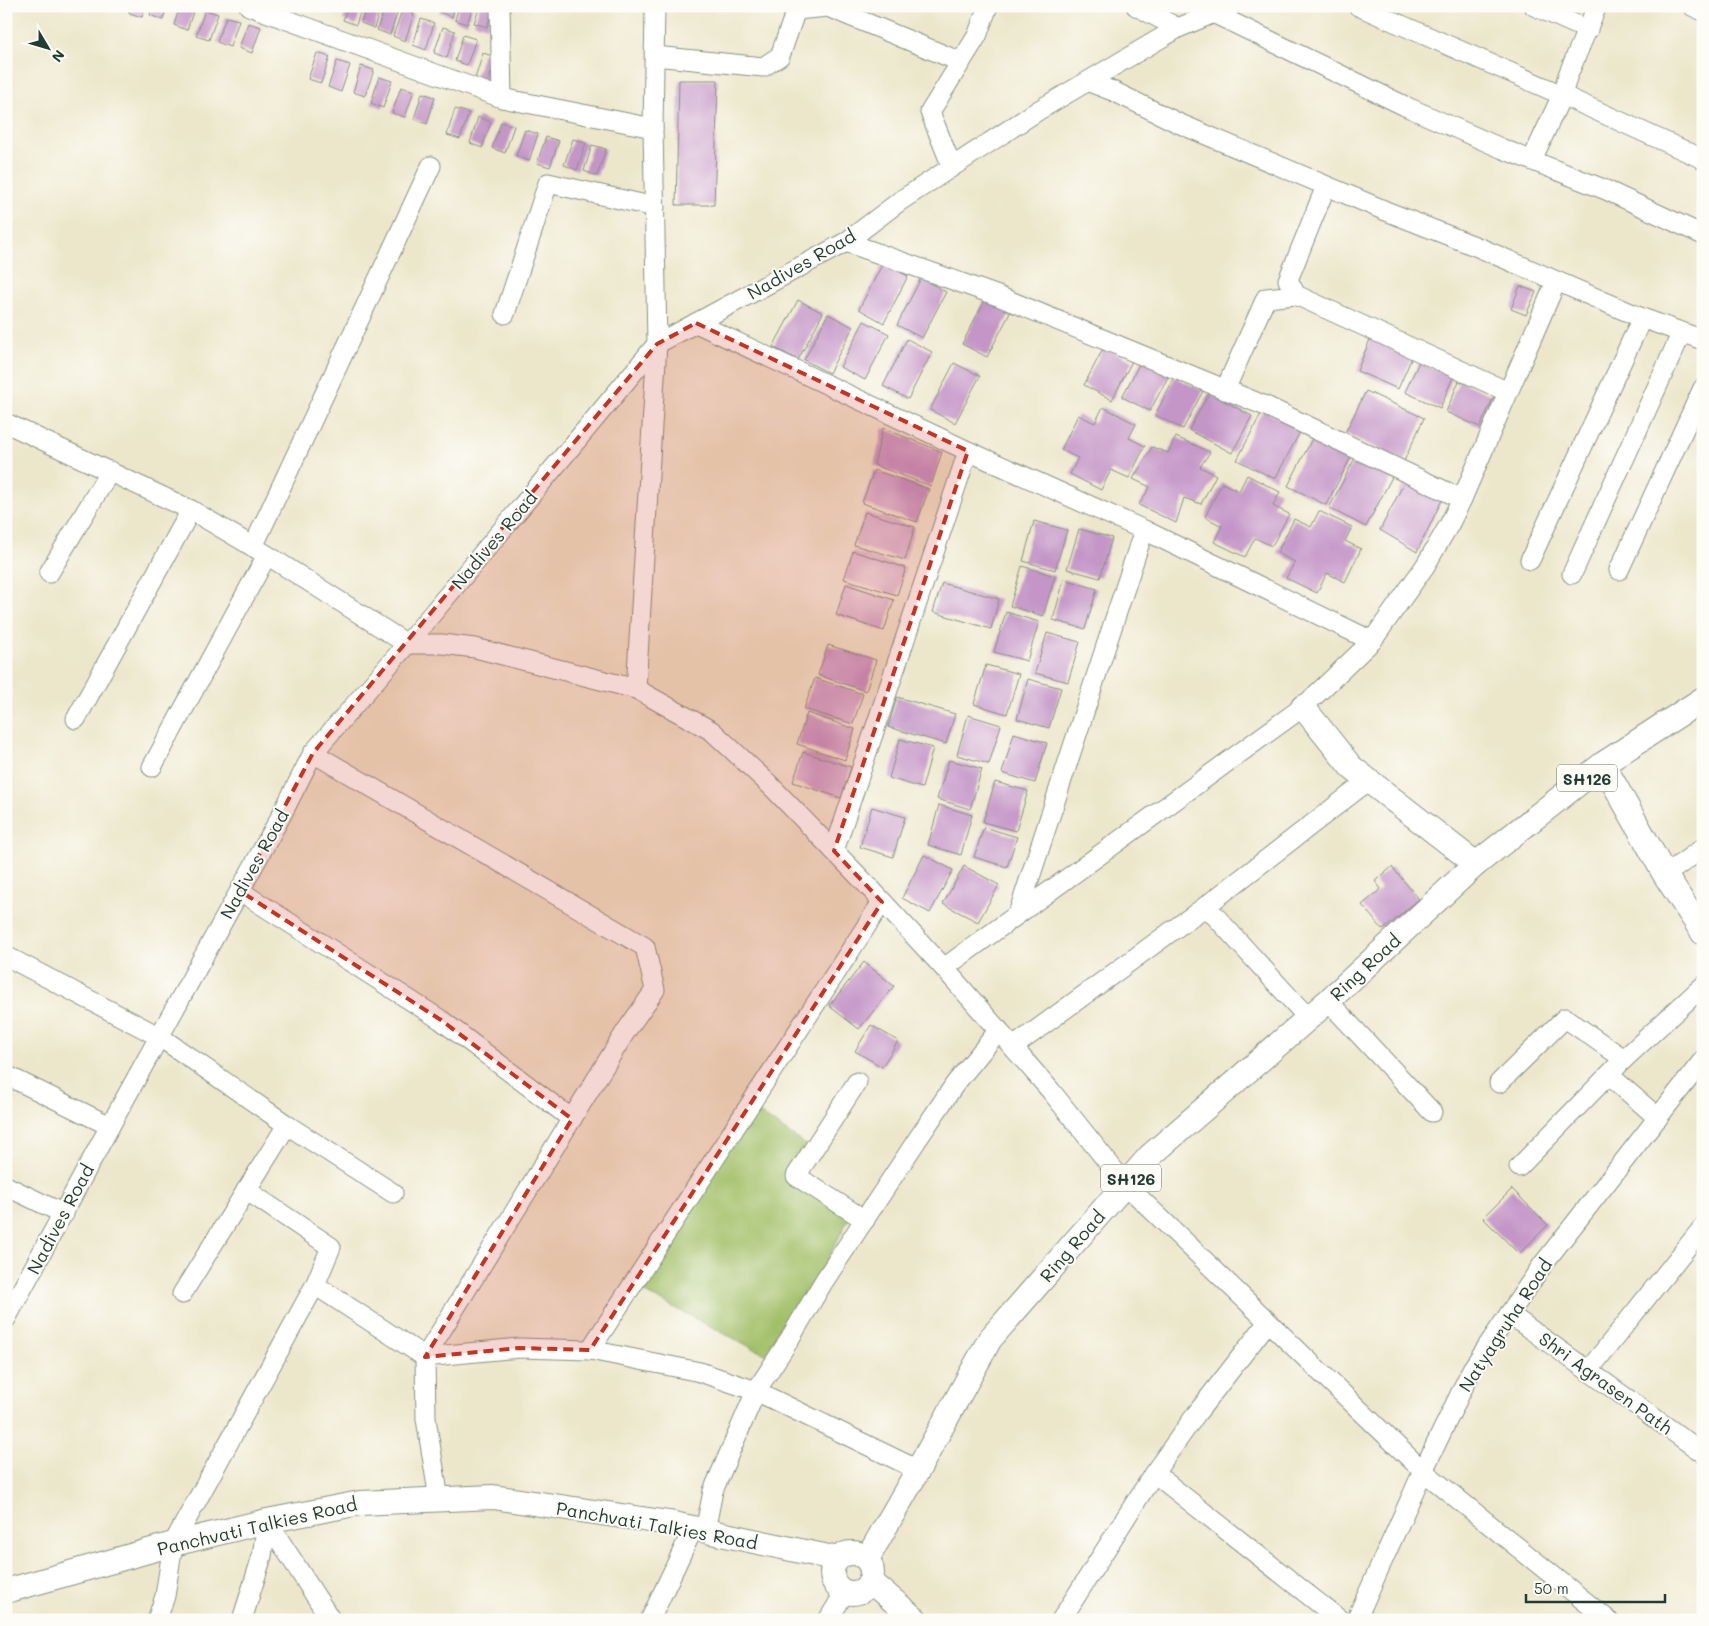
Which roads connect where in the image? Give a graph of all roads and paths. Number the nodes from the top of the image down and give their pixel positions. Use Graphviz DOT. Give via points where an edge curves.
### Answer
graph roads {
  1 [pos="249,6"];
  2 [pos="500,6"];
  3 [pos="655,6"];
  4 [pos="988,6"];
  5 [pos="1136,6"];
  6 [pos="1358,6"];
  7 [pos="1534,6"];
  8 [pos="1597,6"];
  9 [pos="1692,6"];
  10 [pos="1223,10"];
  11 [pos="1703,11"];
  12 [pos="1178,28"];
  13 [pos="1588,30"];
  14 [pos="655,56"];
  15 [pos="961,62"];
  16 [pos="1089,82"];
  17 [pos="1562,95"];
  18 [pos="502,98"];
  19 [pos="653,128"];
  20 [pos="1703,159"];
  21 [pos="1532,160"];
  22 [pos="431,166"];
  23 [pos="952,167"];
  24 [pos="1326,186"];
  25 [pos="655,207"];
  26 [pos="1703,235"];
  27 [pos="846,242"];
  28 [pos="1556,282"];
  29 [pos="1296,295"];
  30 [pos="505,314"];
  31 [pos="1642,318"];
  32 [pos="696,323"];
  33 [pos="1682,332"];
  34 [pos="1703,340"];
  35 [pos="657,344"];
  36 [pos="1703,388"];
  37 [pos="1225,390"];
  38 [pos="1508,392"];
  39 [pos="6,423"];
  40 [pos="968,451"];
  41 [pos="110,471"];
  42 [pos="1462,499"];
  43 [pos="191,510"];
  44 [pos="1144,530"];
  45 [pos="260,551"];
  46 [pos="1530,560"];
  47 [pos="1619,570"];
  48 [pos="49,573"];
  49 [pos="1572,574"];
  50 [pos="1372,641"];
  51 [pos="407,644"];
  52 [pos="636,689"];
  53 [pos="1703,699"];
  54 [pos="1303,707"];
  55 [pos="76,718"];
  56 [pos="313,752"];
  57 [pos="1603,764"];
  58 [pos="152,767"];
  59 [pos="1368,781"];
  60 [pos="1703,848"];
  61 [pos="834,851"];
  62 [pos="1476,864"];
  63 [pos="1665,875"];
  64 [pos="240,891"];
  65 [pos="882,902"];
  66 [pos="1206,906"];
  67 [pos="1018,914"];
  68 [pos="1703,933"];
  69 [pos="6,956"];
  70 [pos="944,968"];
  71 [pos="1703,986"];
  72 [pos="1328,1001"];
  73 [pos="1308,1018"];
  74 [pos="999,1030"];
  75 [pos="160,1037"];
  76 [pos="1013,1047"];
  77 [pos="1624,1059"];
  78 [pos="1703,1060"];
  79 [pos="6,1075"];
  80 [pos="1609,1075"];
  81 [pos="857,1082"];
  82 [pos="1499,1083"];
  83 [pos="1432,1112"];
  84 [pos="1658,1118"];
  85 [pos="572,1119"];
  86 [pos="287,1125"];
  87 [pos="110,1126"];
  88 [pos="1519,1167"];
  89 [pos="1126,1185"];
  90 [pos="6,1186"];
  91 [pos="246,1190"];
  92 [pos="393,1193"];
  93 [pos="64,1214"];
  94 [pos="865,1220"];
  95 [pos="1703,1227"];
  96 [pos="315,1285"];
  97 [pos="182,1294"];
  98 [pos="1509,1314"];
  99 [pos="6,1319"];
  100 [pos="1268,1322"];
  101 [pos="590,1350"];
  102 [pos="425,1357"];
  103 [pos="1588,1372"];
  104 [pos="756,1391"];
  105 [pos="1703,1453"];
  106 [pos="918,1470"];
  107 [pos="1423,1471"];
  108 [pos="1154,1473"];
  109 [pos="439,1499"];
  110 [pos="267,1521"];
  111 [pos="699,1530"];
  112 [pos="172,1544"];
  113 [pos="838,1559"];
  114 [pos="868,1570"];
  115 [pos="6,1591"];
  116 [pos="845,1592"];
  117 [pos="157,1620"];
  118 [pos="242,1620"];
  119 [pos="331,1620"];
  120 [pos="650,1620"];
  121 [pos="828,1620"];
  122 [pos="916,1620"];
  123 [pos="1061,1620"];
  124 [pos="1340,1620"];
  125 [pos="1356,1620"];
  126 [pos="1608,1620"];
  1 -- 18 [label="street"];
  2 -- 18 [label="street"];
  3 -- 14 [label="street"];
  4 -- 15 [label="street" via="977,36"];
  5 -- 12 [label="street"];
  6 -- 17 [label="street"];
  7 -- 13 [label="street"];
  8 -- 13 [label="street"];
  9 -- 11 [label="street"];
  10 -- 12 [label="street, Nadives Road"];
  10 -- 21 [label="street" via="1405,106"];
  12 -- 16 [label="street, Nadives Road"];
  13 -- 17 [label="street"];
  14 -- 15 [label="street" via="764,67 780,56 796,10 828,7"];
  14 -- 19 [label="street"];
  15 -- 23 [label="street" via="930,112"];
  16 -- 23 [label="street, Nadives Road" via="1039,110"];
  16 -- 24 [label="street"];
  17 -- 20 [label="street"];
  17 -- 21 [label="street"];
  18 -- 19 [label="street"];
  19 -- 25 [label="street"];
  21 -- 26 [label="street"];
  22 -- 45 [label="street"];
  23 -- 27 [label="street, Nadives Road"];
  24 -- 28 [label="street"];
  24 -- 29 [label="street" via="1288,280"];
  25 -- 30 [label="street" via="548,183"];
  25 -- 35 [label="street"];
  27 -- 32 [label="street, Nadives Road"];
  27 -- 37 [label="street" via="998,296"];
  28 -- 31 [label="street"];
  28 -- 38 [label="street"];
  29 -- 37 [label="street" via="1266,298"];
  29 -- 38 [label="street"];
  31 -- 33 [label="street"];
  31 -- 46 [label="street"];
  32 -- 35 [label="street, Nadives Road"];
  32 -- 40 [label="street"];
  33 -- 34 [label="street"];
  33 -- 49 [label="street"];
  35 -- 51 [label="street, Nadives Road"];
  35 -- 52 [label="street"];
  36 -- 47 [label="street"];
  37 -- 42 [label="street" via="1268,407"];
  38 -- 42 [label="street"];
  39 -- 41 [label="street"];
  40 -- 44 [label="street"];
  40 -- 61 [label="street"];
  41 -- 43 [label="street"];
  41 -- 48 [label="street"];
  42 -- 50 [label="street" via="1425,566"];
  43 -- 45 [label="street"];
  43 -- 55 [label="street"];
  44 -- 50 [label="street"];
  44 -- 67 [label="street"];
  45 -- 51 [label="street"];
  45 -- 58 [label="street"];
  50 -- 54 [label="street"];
  51 -- 52 [label="street" via="475,648"];
  51 -- 56 [label="street, Nadives Road"];
  52 -- 61 [label="street" via="712,731"];
  53 -- 57 [label="main road, SH126"];
  54 -- 59 [label="main road" via="1351,767"];
  54 -- 67 [label="street"];
  56 -- 64 [label="street, Nadives Road"];
  56 -- 85 [label="street" via="644,947 654,990"];
  57 -- 62 [label="main road, SH126"];
  57 -- 63 [label="main road"];
  59 -- 62 [label="main road"];
  59 -- 66 [label="street"];
  60 -- 63 [label="street"];
  61 -- 65 [label="street"];
  62 -- 72 [label="main road, Ring Road / SH126"];
  63 -- 68 [label="main road"];
  64 -- 75 [label="street, Nadives Road"];
  64 -- 85 [label="street" via="441,1020"];
  65 -- 70 [label="street"];
  65 -- 101 [label="street"];
  66 -- 73 [label="street"];
  66 -- 76 [label="street"];
  67 -- 70 [label="street"];
  69 -- 75 [label="street"];
  70 -- 74 [label="street"];
  71 -- 77 [label="street"];
  72 -- 73 [label="main road, Ring Road / SH126"];
  72 -- 83 [label="street"];
  73 -- 89 [label="main road, Ring Road / SH126" via="1150,1156"];
  74 -- 76 [label="street"];
  74 -- 94 [label="street" via="955,1084"];
  75 -- 86 [label="street"];
  75 -- 87 [label="street, Nadives Road"];
  76 -- 89 [label="street"];
  77 -- 80 [label="street"];
  77 -- 82 [label="street" via="1565,1018"];
  78 -- 84 [label="street, Natyagruha Road"];
  79 -- 87 [label="street"];
  80 -- 84 [label="street"];
  80 -- 88 [label="street"];
  81 -- 94 [label="street" via="796,1176"];
  84 -- 98 [label="street, Natyagruha Road" via="1543,1264"];
  85 -- 102 [label="street"];
  86 -- 91 [label="street"];
  86 -- 92 [label="street"];
  87 -- 93 [label="street, Nadives Road"];
  89 -- 100 [label="street"];
  89 -- 106 [label="main road, Ring Road / SH126" via="990,1339"];
  90 -- 93 [label="street"];
  91 -- 96 [label="street" via="331,1248"];
  91 -- 97 [label="street"];
  93 -- 99 [label="street, Nadives Road"];
  94 -- 104 [label="street"];
  95 -- 103 [label="street"];
  96 -- 102 [label="street"];
  96 -- 112 [label="street"];
  98 -- 103 [label="street, Shri Agrasen Path"];
  98 -- 107 [label="street, Natyagruha Road" via="1472,1370"];
  100 -- 107 [label="street"];
  100 -- 108 [label="street"];
  101 -- 102 [label="street" via="519,1348"];
  101 -- 104 [label="street" via="700,1372"];
  102 -- 109 [label="street" via="426,1419"];
  103 -- 105 [label="street, Shri Agrasen Path"];
  104 -- 106 [label="street"];
  104 -- 111 [label="street" via="712,1491"];
  106 -- 114 [label="main road, Ring Road / SH126"];
  107 -- 125 [label="street, Natyagruha Road"];
  107 -- 126 [label="street"];
  108 -- 123 [label="street"];
  108 -- 124 [label="street"];
  109 -- 110 [label="main road, Panchvati Talkies Road" via="360,1503"];
  109 -- 111 [label="main road, Panchvati Talkies Road" via="492,1497"];
  110 -- 112 [label="main road, Panchvati Talkies Road"];
  110 -- 118 [label="street" via="262,1556"];
  110 -- 119 [label="street"];
  111 -- 113 [label="main road, Panchvati Talkies Road"];
  111 -- 120 [label="street"];
  112 -- 115 [label="main road, Panchvati Talkies Road"];
  112 -- 117 [label="street" via="165,1596"];
  113 -- 114 [label="main road" via="849,1553 862,1556"];
  113 -- 116 [label="main road" via="832,1571 833,1577"];
  114 -- 116 [label="main road" via="864,1589"];
  114 -- 122 [label="main road"];
  116 -- 121 [label="street"];
}
